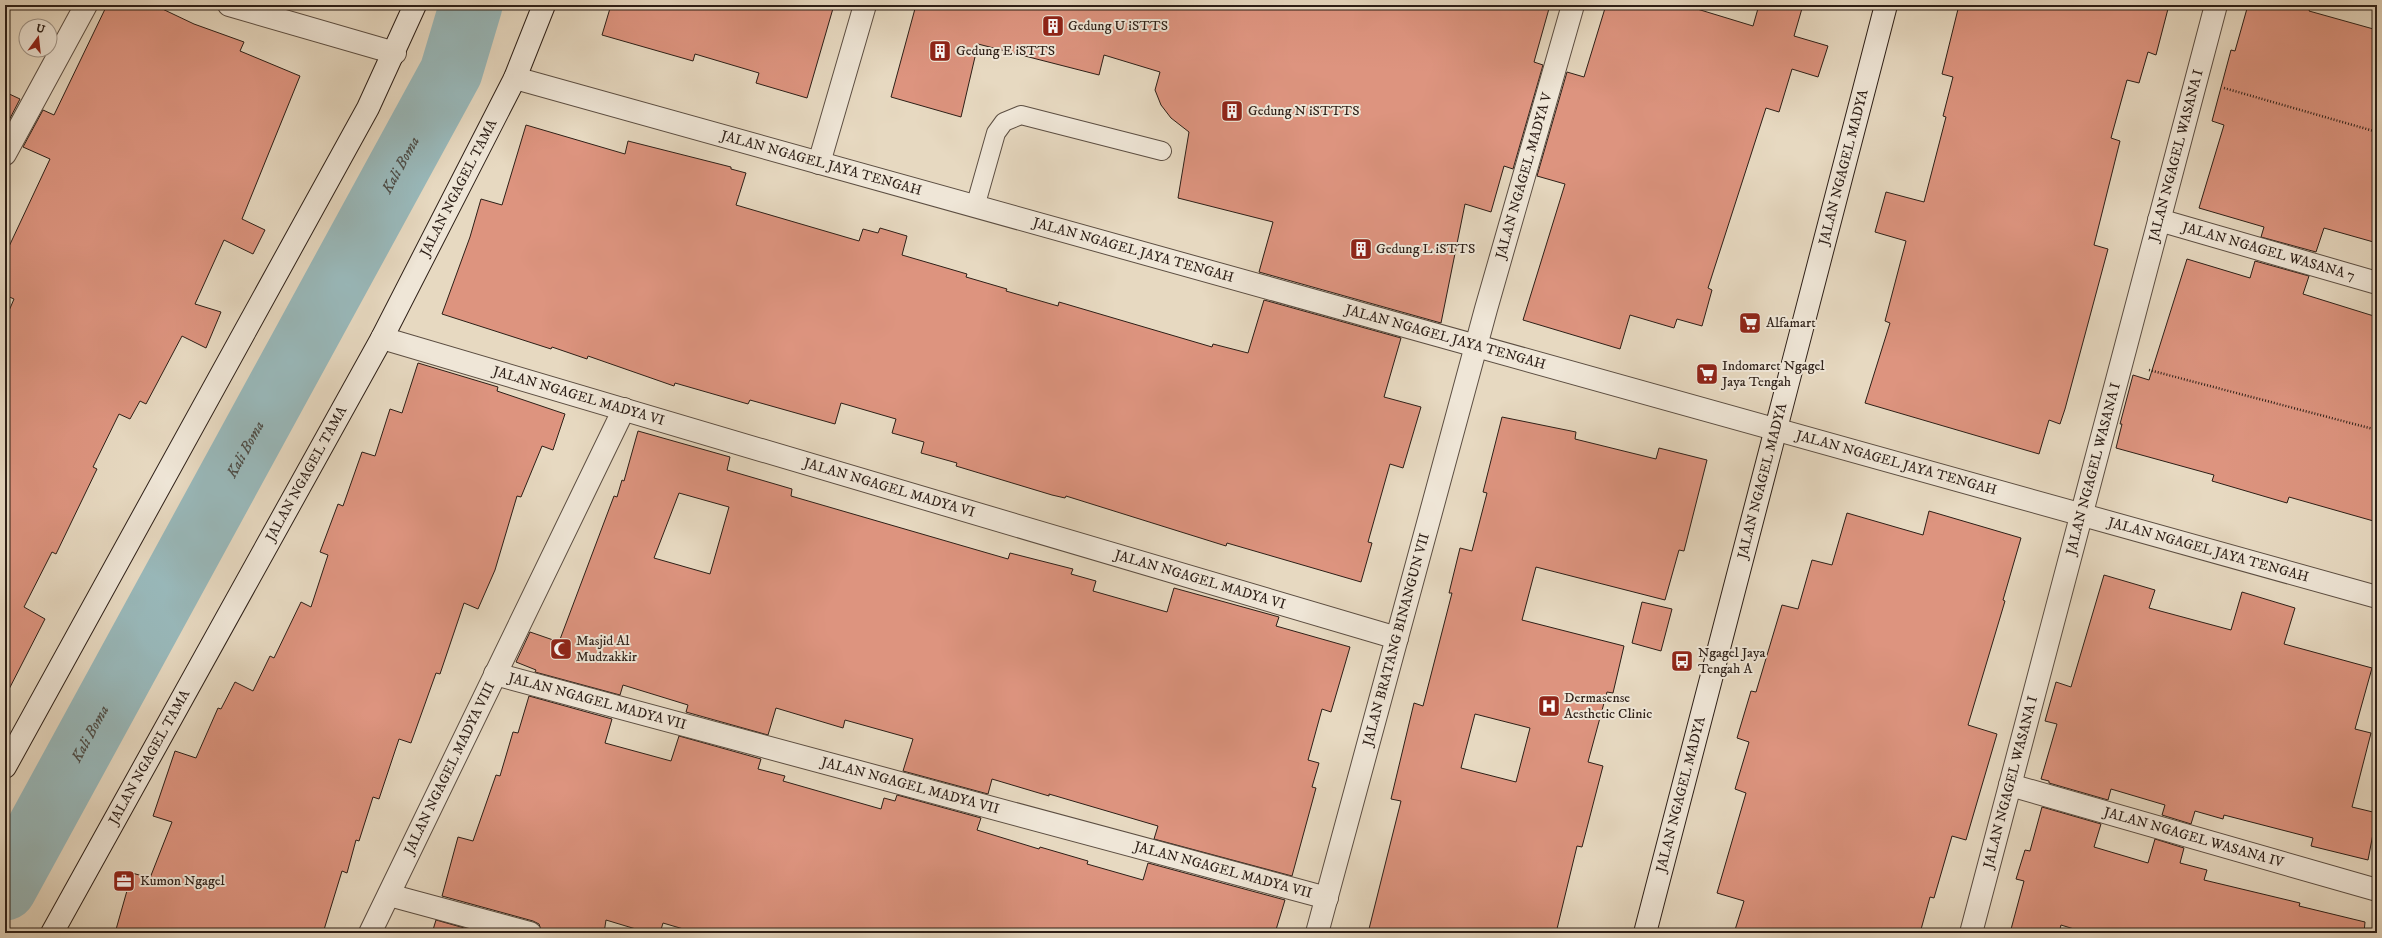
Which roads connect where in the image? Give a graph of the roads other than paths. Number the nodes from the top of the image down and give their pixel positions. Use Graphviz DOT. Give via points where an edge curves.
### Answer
graph roads {
  1 [pos="86,5"];
  2 [pos="230,5"];
  3 [pos="415,5"];
  4 [pos="544,5"];
  5 [pos="865,5"];
  6 [pos="1573,5"];
  7 [pos="1886,5"];
  8 [pos="2216,5"];
  9 [pos="394,53"];
  10 [pos="515,78"];
  11 [pos="1162,151"];
  12 [pos="5,154"];
  13 [pos="820,163"];
  14 [pos="975,207"];
  15 [pos="2159,220"];
  16 [pos="2377,283"];
  17 [pos="382,338"];
  18 [pos="1476,346"];
  19 [pos="624,409"];
  20 [pos="1775,429"];
  21 [pos="2082,514"];
  22 [pos="2377,597"];
  23 [pos="1397,638"];
  24 [pos="495,674"];
  25 [pos="5,767"];
  26 [pos="2010,785"];
  27 [pos="2377,890"];
  28 [pos="389,895"];
  29 [pos="1327,898"];
  30 [pos="52,933"];
  31 [pos="370,933"];
  32 [pos="530,933"];
  33 [pos="1317,933"];
  34 [pos="1645,933"];
  35 [pos="1971,933"];
  1 -- 12 [label="street"];
  2 -- 9 [label="street"];
  3 -- 9 [label="street"];
  4 -- 10 [label="street, JALAN NGAGEL TAMA"];
  5 -- 13 [label="street"];
  6 -- 18 [label="street, JALAN NGAGEL MADYA V"];
  7 -- 20 [label="street, JALAN NGAGEL MADYA"];
  8 -- 15 [label="street, JALAN NGAGEL WASANA I"];
  9 -- 25 [label="street" via="368,108"];
  10 -- 13 [label="street, JALAN NGAGEL JAYA TENGAH"];
  10 -- 17 [label="street, JALAN NGAGEL TAMA"];
  11 -- 14 [label="lane" via="1021,115 1004,122 996,133"];
  13 -- 14 [label="street, JALAN NGAGEL JAYA TENGAH"];
  14 -- 18 [label="street, JALAN NGAGEL JAYA TENGAH"];
  15 -- 16 [label="street, JALAN NGAGEL WASANA 7"];
  15 -- 21 [label="street, JALAN NGAGEL WASANA I"];
  17 -- 19 [label="street, JALAN NGAGEL MADYA VI"];
  17 -- 30 [label="street, JALAN NGAGEL TAMA"];
  18 -- 20 [label="street, JALAN NGAGEL JAYA TENGAH"];
  18 -- 23 [label="street, JALAN BRATANG BINANGUN VII"];
  19 -- 23 [label="street, JALAN NGAGEL MADYA VI"];
  19 -- 24 [label="street, JALAN NGAGEL MADYA VIII"];
  20 -- 21 [label="street, JALAN NGAGEL JAYA TENGAH"];
  20 -- 34 [label="street, JALAN NGAGEL MADYA"];
  21 -- 22 [label="street, JALAN NGAGEL JAYA TENGAH"];
  21 -- 26 [label="street, JALAN NGAGEL WASANA I"];
  23 -- 29 [label="street, JALAN BRATANG BINANGUN VII"];
  24 -- 28 [label="street, JALAN NGAGEL MADYA VIII"];
  24 -- 29 [label="street, JALAN NGAGEL MADYA VII"];
  26 -- 27 [label="street, JALAN NGAGEL WASANA IV"];
  26 -- 35 [label="street, JALAN NGAGEL WASANA I"];
  28 -- 31 [label="street, JALAN NGAGEL MADYA VIII"];
  28 -- 32 [label="street"];
  29 -- 33 [label="street, JALAN BRATANG BINANGUN VII"];
}
